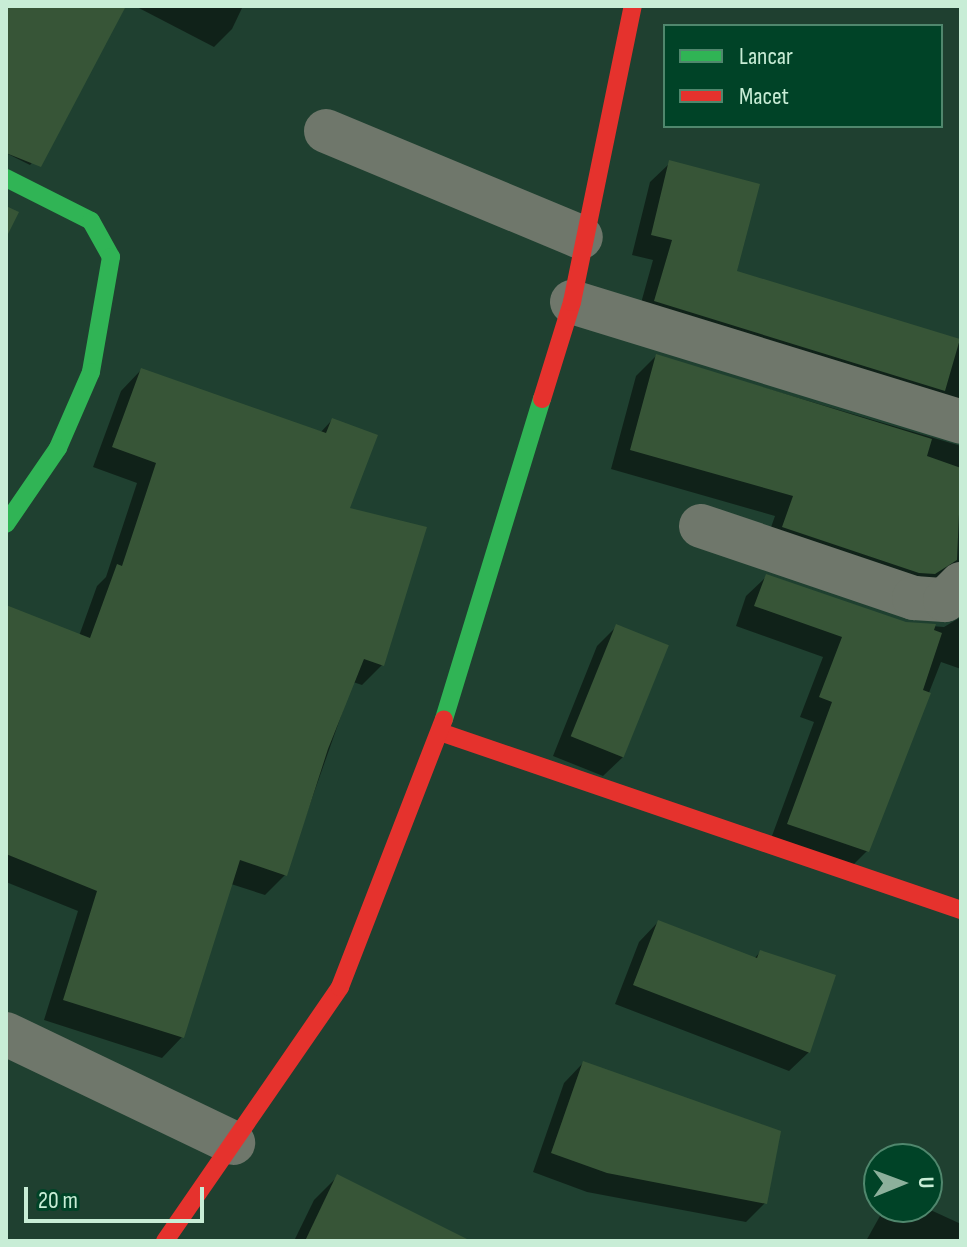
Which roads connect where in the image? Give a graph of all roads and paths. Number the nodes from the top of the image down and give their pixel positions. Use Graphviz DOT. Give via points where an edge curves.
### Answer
graph roads {
  1 [pos="633,6"];
  2 [pos="326,131"];
  3 [pos="6,178"];
  4 [pos="581,237"];
  5 [pos="572,302"];
  6 [pos="961,422"];
  7 [pos="6,524"];
  8 [pos="701,526"];
  9 [pos="961,584"];
  10 [pos="440,732"];
  11 [pos="961,910"];
  12 [pos="6,1034"];
  13 [pos="233,1143"];
  14 [pos="165,1241"];
  1 -- 4 [label="main road"];
  2 -- 4 [label="street"];
  3 -- 7 [label="main road" via="91,221 111,257 91,372 58,448"];
  4 -- 5 [label="main road"];
  5 -- 6 [label="street"];
  5 -- 10 [label="main road"];
  8 -- 9 [label="street" via="914,598 945,600"];
  10 -- 11 [label="main road"];
  10 -- 13 [label="main road" via="340,987"];
  12 -- 13 [label="street"];
  13 -- 14 [label="main road"];
}
